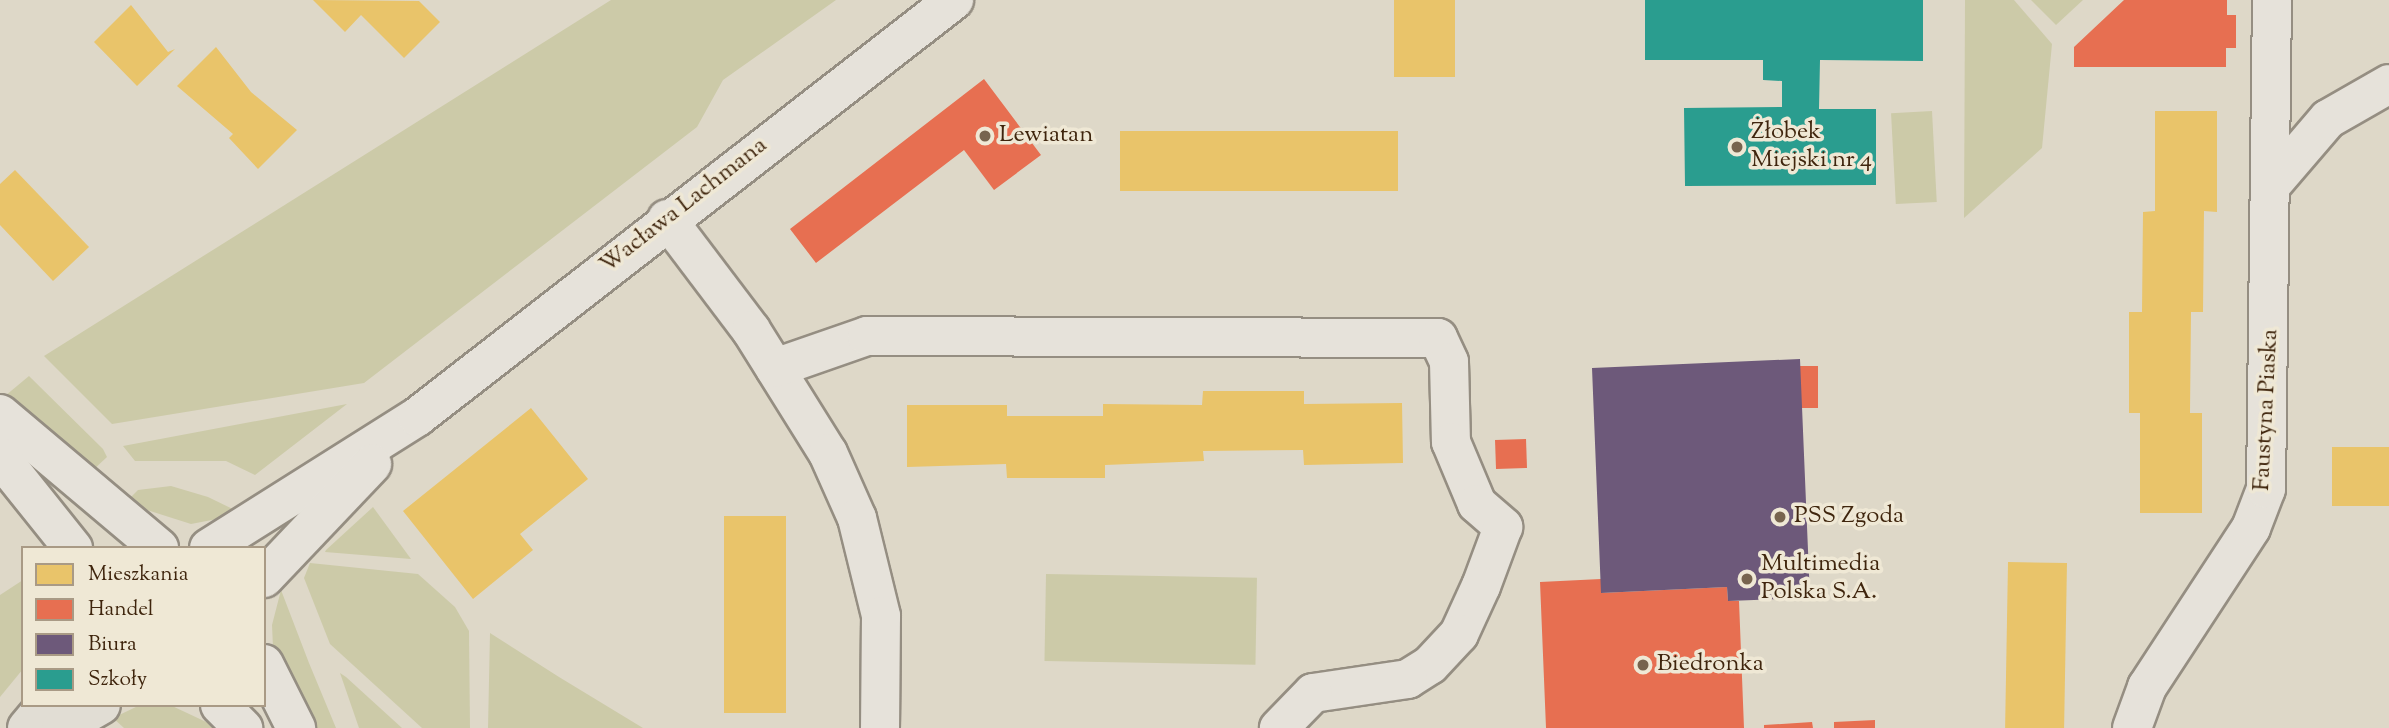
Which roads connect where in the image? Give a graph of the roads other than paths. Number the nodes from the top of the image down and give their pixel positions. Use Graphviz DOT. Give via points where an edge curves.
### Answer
graph roads {
  1 [pos="954,0"];
  2 [pos="2272,0"];
  3 [pos="2389,84"];
  4 [pos="2274,182"];
  5 [pos="667,219"];
  6 [pos="775,368"];
  7 [pos="0,414"];
  8 [pos="417,417"];
  9 [pos="0,457"];
  10 [pos="71,546"];
  11 [pos="157,546"];
  12 [pos="212,546"];
  13 [pos="266,576"];
  14 [pos="266,668"];
  15 [pos="44,707"];
  16 [pos="98,707"];
  17 [pos="222,707"];
  18 [pos="27,728"];
  19 [pos="61,728"];
  20 [pos="243,728"];
  21 [pos="296,728"];
  22 [pos="880,728"];
  23 [pos="1279,728"];
  24 [pos="2132,728"];
  1 -- 5 [label="street, Wacława Lachmana"];
  2 -- 4 [label="street, Faustyna Piaska"];
  3 -- 4 [label="street" via="2328,119"];
  4 -- 24 [label="street, Faustyna Piaska" via="2266,489 2252,528 2147,687"];
  5 -- 6 [label="street"];
  5 -- 8 [label="street, Wacława Lachmana"];
  6 -- 22 [label="street" via="828,453 874,569 882,629"];
  6 -- 23 [label="street" via="867,336 1438,338 1449,362 1451,442 1477,504 1503,527 1459,634 1408,679 1312,693"];
  7 -- 11 [label="street"];
  8 -- 12 [label="street, Wacława Lachmana"];
  8 -- 13 [label="street, Wacława Lachmana"];
  9 -- 10 [label="street"];
  14 -- 21 [label="street"];
  15 -- 18 [label="main road"];
  16 -- 19 [label="main road"];
  17 -- 20 [label="street"];
}
